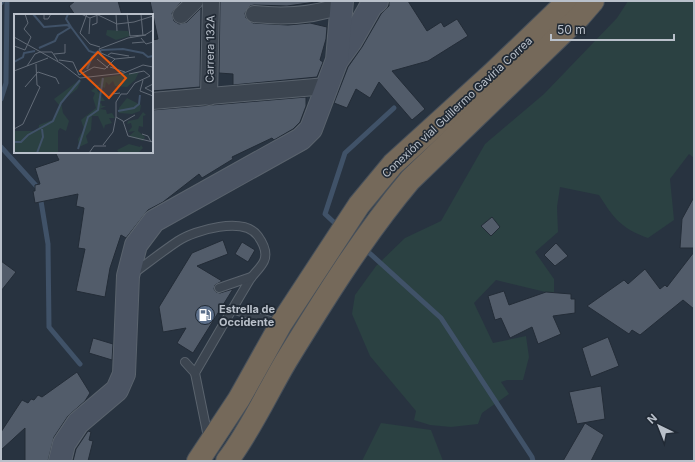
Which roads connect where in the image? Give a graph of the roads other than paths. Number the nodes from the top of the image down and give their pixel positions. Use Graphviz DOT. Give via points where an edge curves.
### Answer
graph roads {
  1 [pos="195,1"];
  2 [pos="211,1"];
  3 [pos="376,1"];
  4 [pos="568,1"];
  5 [pos="593,1"];
  6 [pos="342,3"];
  7 [pos="254,14"];
  8 [pos="181,16"];
  9 [pos="337,60"];
  10 [pos="327,86"];
  11 [pos="208,97"];
  12 [pos="153,101"];
  13 [pos="128,276"];
  14 [pos="251,277"];
  15 [pos="219,288"];
  16 [pos="232,309"];
  17 [pos="281,324"];
  18 [pos="186,362"];
  19 [pos="195,373"];
  20 [pos="204,452"];
  21 [pos="60,461"];
  22 [pos="227,461"];
  1 -- 8 [label="street"];
  2 -- 11 [label="street, Carrera 132A"];
  3 -- 9 [label="street"];
  4 -- 17 [label="highway, Conexión vial Guillermo Gaviria Correa" via="392,164 359,204"];
  5 -- 22 [label="highway, Conexión vial Guillermo Gaviria Correa" via="410,180 375,223 333,286"];
  6 -- 7 [label="street" via="326,12 303,15"];
  6 -- 9 [label="street"];
  9 -- 10 [label="street"];
  10 -- 11 [label="street"];
  10 -- 13 [label="street" via="310,129 301,140 154,221 136,245"];
  11 -- 12 [label="street"];
  13 -- 14 [label="lane" via="179,240 199,231 233,226 246,227 256,234 265,247 264,261"];
  13 -- 21 [label="street" via="124,374 117,390 78,423 64,444"];
  14 -- 15 [label="lane"];
  14 -- 16 [label="lane"];
  16 -- 17 [label="lane"];
  16 -- 19 [label="lane"];
  17 -- 20 [label="highway, Conexión vial Guillermo Gaviria Correa" via="239,399"];
  18 -- 19 [label="lane"];
  19 -- 20 [label="lane"];
}
